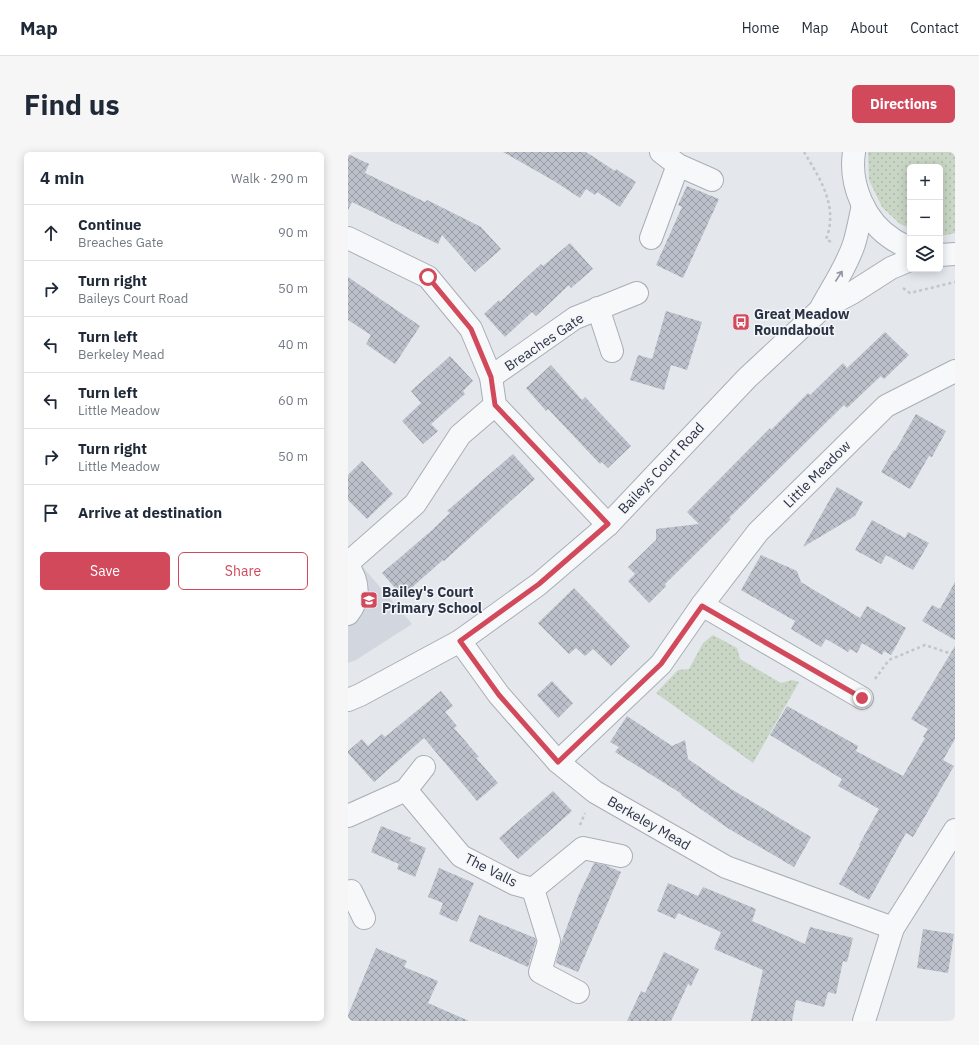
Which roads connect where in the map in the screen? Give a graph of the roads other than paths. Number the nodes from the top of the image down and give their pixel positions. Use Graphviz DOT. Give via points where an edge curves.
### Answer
graph roads {
  1 [pos="661,152"];
  2 [pos="840,152"];
  3 [pos="854,152"];
  4 [pos="678,165"];
  5 [pos="712,180"];
  6 [pos="855,182"];
  7 [pos="863,205"];
  8 [pos="348,238"];
  9 [pos="651,238"];
  10 [pos="907,247"];
  11 [pos="955,254"];
  12 [pos="943,255"];
  13 [pos="907,261"];
  14 [pos="637,293"];
  15 [pos="598,308"];
  16 [pos="820,310"];
  17 [pos="612,351"];
  18 [pos="955,371"];
  19 [pos="491,377"];
  20 [pos="495,405"];
  21 [pos="608,524"];
  22 [pos="348,563"];
  23 [pos="348,566"];
  24 [pos="702,606"];
  25 [pos="348,614"];
  26 [pos="460,641"];
  27 [pos="862,698"];
  28 [pos="348,700"];
  29 [pos="558,762"];
  30 [pos="424,767"];
  31 [pos="406,790"];
  32 [pos="348,816"];
  33 [pos="955,830"];
  34 [pos="621,856"];
  35 [pos="534,889"];
  36 [pos="348,892"];
  37 [pos="364,918"];
  38 [pos="893,928"];
  39 [pos="578,992"];
  40 [pos="864,1021"];
  1 -- 4 [label="street"];
  2 -- 6 [label="street"];
  3 -- 6 [label="street"];
  4 -- 5 [label="street"];
  4 -- 9 [label="street"];
  6 -- 7 [label="street"];
  7 -- 10 [label="street" via="876,224 893,240"];
  16 -- 7 [label="street, Baileys Court Road, one-way" via="853,245"];
  8 -- 19 [label="street, Breaches Gate" via="428,277 471,329"];
  11 -- 12 [label="street"];
  13 -- 16 [label="street, Baileys Court Road"];
  14 -- 15 [label="street, Breaches Gate"];
  15 -- 17 [label="street, Breaches Gate"];
  15 -- 19 [label="street, Breaches Gate" via="575,318"];
  16 -- 21 [label="street, Baileys Court Road" via="747,378"];
  18 -- 24 [label="street, Little Meadow" via="886,406 758,532"];
  19 -- 20 [label="street, Breaches Gate"];
  20 -- 21 [label="street"];
  20 -- 22 [label="street" via="460,435 415,504"];
  21 -- 26 [label="street, Baileys Court Road" via="539,584"];
  23 -- 25 [label="street" via="354,574 357,586 357,598"];
  24 -- 27 [label="street"];
  24 -- 29 [label="street, Little Meadow" via="661,664"];
  26 -- 28 [label="street, Baileys Court Road"];
  26 -- 29 [label="street, Berkeley Mead" via="499,695"];
  29 -- 38 [label="street, Berkeley Mead" via="595,792 726,867"];
  30 -- 31 [label="street"];
  31 -- 32 [label="street"];
  31 -- 35 [label="street, The Valls" via="461,856 515,884"];
  33 -- 38 [label="street"];
  34 -- 35 [label="street, The Valls" via="583,848"];
  35 -- 39 [label="street, The Valls" via="549,941 540,972"];
  36 -- 37 [label="street" via="351,891"];
  38 -- 40 [label="street"];
}
